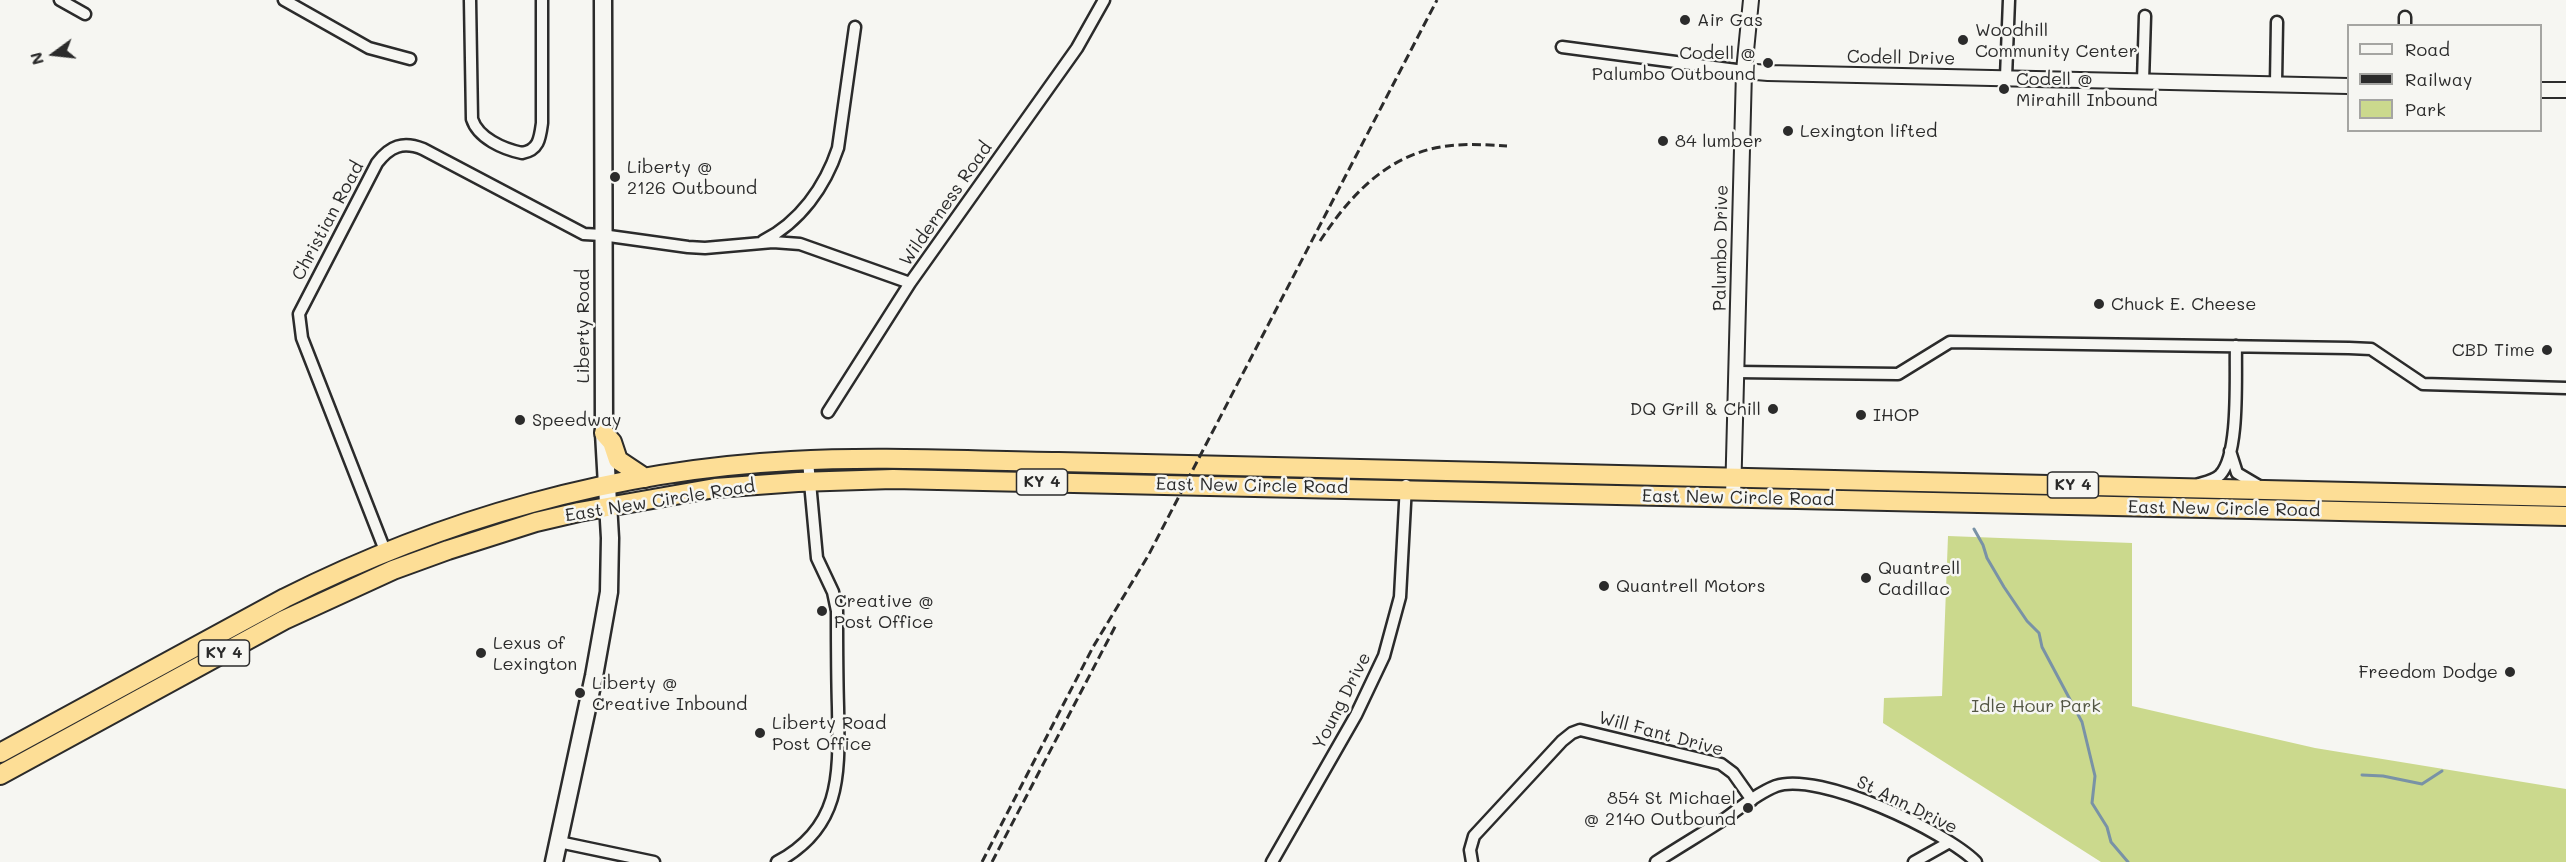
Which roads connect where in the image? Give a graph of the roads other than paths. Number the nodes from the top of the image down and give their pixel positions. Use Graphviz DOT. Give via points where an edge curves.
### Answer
graph roads {
  1 [pos="60,0"];
  2 [pos="284,0"];
  3 [pos="470,0"];
  4 [pos="542,0"];
  5 [pos="603,0"];
  6 [pos="1104,0"];
  7 [pos="1751,0"];
  8 [pos="2009,0"];
  9 [pos="85,14"];
  10 [pos="2145,16"];
  11 [pos="2277,22"];
  12 [pos="855,27"];
  13 [pos="1563,47"];
  14 [pos="410,59"];
  15 [pos="1744,70"];
  16 [pos="2006,78"];
  17 [pos="2143,81"];
  18 [pos="2276,83"];
  19 [pos="2347,86"];
  20 [pos="2542,90"];
  21 [pos="2566,90"];
  22 [pos="602,235"];
  23 [pos="760,242"];
  24 [pos="910,283"];
  25 [pos="2236,346"];
  26 [pos="1736,372"];
  27 [pos="2566,388"];
  28 [pos="828,412"];
  29 [pos="604,433"];
  30 [pos="2230,451"];
  31 [pos="808,460"];
  32 [pos="1406,470"];
  33 [pos="645,478"];
  34 [pos="1734,478"];
  35 [pos="810,482"];
  36 [pos="606,485"];
  37 [pos="2187,489"];
  38 [pos="2265,489"];
  39 [pos="1406,490"];
  40 [pos="2566,497"];
  41 [pos="1733,498"];
  42 [pos="609,507"];
  43 [pos="2566,516"];
  44 [pos="378,531"];
  45 [pos="378,556"];
  46 [pos="393,570"];
  47 [pos="190,649"];
  48 [pos="186,674"];
  49 [pos="125,684"];
  50 [pos="111,714"];
  51 [pos="0,753"];
  52 [pos="0,775"];
  53 [pos="1752,800"];
  54 [pos="559,842"];
  55 [pos="1948,843"];
  56 [pos="1277,860"];
  57 [pos="554,862"];
  58 [pos="654,862"];
  59 [pos="777,862"];
  60 [pos="1472,862"];
  61 [pos="1656,862"];
  62 [pos="1914,862"];
  63 [pos="1976,862"];
  1 -- 9 [label="street"];
  2 -- 14 [label="street" via="369,48"];
  3 -- 4 [label="street" via="474,127 489,140 522,153 536,147 540,139"];
  5 -- 22 [label="main road, Liberty Road"];
  6 -- 24 [label="street, Wilderness Road" via="1077,48"];
  7 -- 15 [label="street, Palumbo Drive"];
  8 -- 16 [label="street"];
  10 -- 17 [label="street"];
  11 -- 18 [label="street"];
  12 -- 23 [label="street" via="834,159 805,208"];
  13 -- 15 [label="street, Codell Drive"];
  15 -- 16 [label="street, Codell Drive"];
  15 -- 26 [label="street, Palumbo Drive"];
  16 -- 17 [label="street, Codell Drive"];
  17 -- 18 [label="street, Codell Drive"];
  18 -- 19 [label="street, Codell Drive"];
  20 -- 21 [label="street"];
  22 -- 23 [label="street, Wilderness Road" via="705,248"];
  22 -- 29 [label="main road, Liberty Road"];
  22 -- 44 [label="street, Christian Road" via="584,234 416,146 399,145 383,156 307,295 298,324"];
  23 -- 24 [label="street, Wilderness Road" via="800,244"];
  24 -- 28 [label="street"];
  25 -- 26 [label="street" via="1950,342 1899,375"];
  25 -- 27 [label="street" via="2371,349 2423,384"];
  25 -- 30 [label="street" via="2235,436"];
  26 -- 34 [label="street, Palumbo Drive"];
  29 -- 33 [label="highway" via="618,460"];
  29 -- 36 [label="main road, Liberty Road"];
  30 -- 37 [label="street" via="2218,477"];
  30 -- 38 [label="street" via="2237,473"];
  31 -- 32 [label="highway, East New Circle Road / KY 4"];
  31 -- 33 [label="highway, East New Circle Road / KY 4" via="720,466"];
  31 -- 35 [label="street"];
  32 -- 34 [label="highway, East New Circle Road / KY 4"];
  32 -- 39 [label="street, Young Drive"];
  33 -- 36 [label="highway, East New Circle Road / KY 4"];
  34 -- 37 [label="highway, East New Circle Road / KY 4"];
  34 -- 41 [label="street, Palumbo Drive"];
  35 -- 39 [label="highway, East New Circle Road / KY 4" via="905,479"];
  35 -- 42 [label="highway, East New Circle Road / KY 4" via="715,488"];
  35 -- 59 [label="street" via="817,558 837,611 838,771 820,823 803,843"];
  36 -- 42 [label="main road, Liberty Road"];
  36 -- 45 [label="highway, East New Circle Road / KY 4" via="523,505"];
  37 -- 38 [label="highway, East New Circle Road / KY 4"];
  38 -- 40 [label="highway, East New Circle Road / KY 4"];
  39 -- 41 [label="highway, East New Circle Road / KY 4"];
  39 -- 56 [label="street, Young Drive" via="1400,597 1384,656"];
  41 -- 43 [label="highway, East New Circle Road / KY 4"];
  42 -- 46 [label="highway, East New Circle Road / KY 4" via="526,525"];
  42 -- 54 [label="main road, Liberty Road" via="606,620"];
  44 -- 45 [label="street, Christian Road"];
  44 -- 45 [label="street"];
  45 -- 46 [label="highway"];
  45 -- 47 [label="highway, East New Circle Road / KY 4" via="305,588"];
  46 -- 48 [label="highway, East New Circle Road / KY 4" via="284,620"];
  47 -- 48 [label="highway"];
  47 -- 49 [label="highway, East New Circle Road / KY 4"];
  48 -- 50 [label="highway, East New Circle Road / KY 4"];
  49 -- 50 [label="highway" via="131,685 132,692"];
  49 -- 51 [label="highway, East New Circle Road / KY 4"];
  50 -- 52 [label="highway, East New Circle Road / KY 4"];
  53 -- 55 [label="street, St Ann Drive" via="1785,784 1814,785 1874,804"];
  53 -- 60 [label="street, Will Fant Drive" via="1733,773 1721,764 1580,730 1562,741 1474,836"];
  53 -- 61 [label="street, St Ann Drive"];
  54 -- 57 [label="main road, Liberty Road"];
  54 -- 58 [label="street"];
  55 -- 62 [label="street"];
  55 -- 63 [label="street, St Ann Drive"];
}
